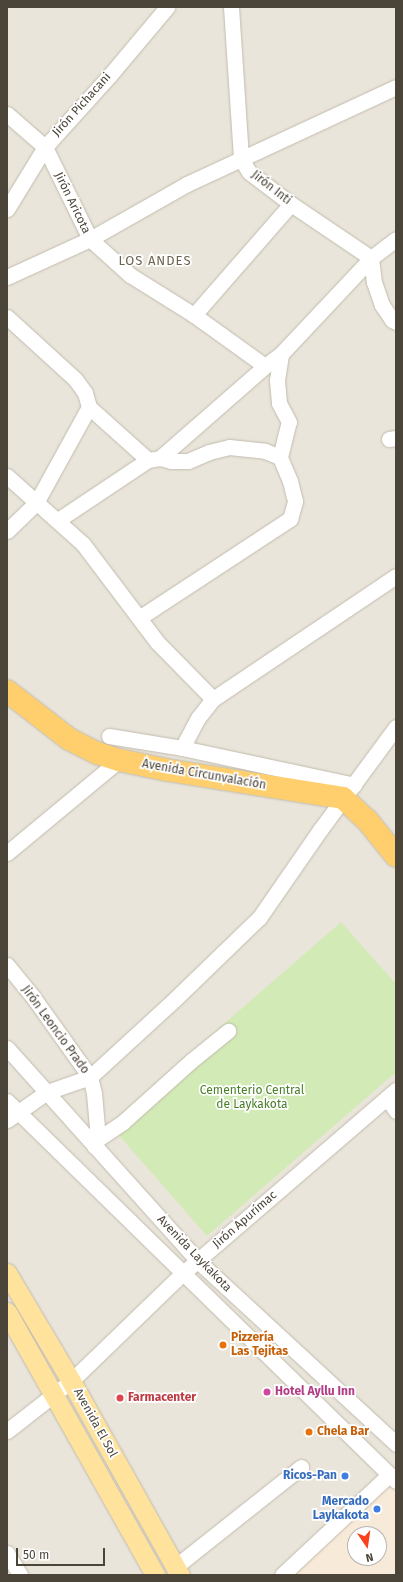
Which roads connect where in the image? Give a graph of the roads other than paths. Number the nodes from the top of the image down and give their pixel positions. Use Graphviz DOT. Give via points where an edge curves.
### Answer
graph roads {
  1 [pos="166,7"];
  2 [pos="231,7"];
  3 [pos="396,87"];
  4 [pos="7,114"];
  5 [pos="45,147"];
  6 [pos="241,159"];
  7 [pos="291,204"];
  8 [pos="7,209"];
  9 [pos="90,239"];
  10 [pos="396,239"];
  11 [pos="371,258"];
  12 [pos="7,277"];
  13 [pos="194,315"];
  14 [pos="7,317"];
  15 [pos="396,322"];
  16 [pos="281,354"];
  17 [pos="265,366"];
  18 [pos="89,407"];
  19 [pos="280,457"];
  20 [pos="154,459"];
  21 [pos="7,476"];
  22 [pos="36,503"];
  23 [pos="58,520"];
  24 [pos="7,531"];
  25 [pos="396,576"];
  26 [pos="139,618"];
  27 [pos="7,690"];
  28 [pos="214,699"];
  29 [pos="396,727"];
  30 [pos="109,736"];
  31 [pos="182,748"];
  32 [pos="120,760"];
  33 [pos="348,791"];
  34 [pos="7,853"];
  35 [pos="396,856"];
  36 [pos="7,965"];
  37 [pos="228,1031"];
  38 [pos="7,1048"];
  39 [pos="90,1077"];
  40 [pos="47,1092"];
  41 [pos="391,1094"];
  42 [pos="10,1111"];
  43 [pos="396,1111"];
  44 [pos="96,1142"];
  45 [pos="198,1261"];
  46 [pos="7,1273"];
  47 [pos="183,1273"];
  48 [pos="7,1312"];
  49 [pos="70,1380"];
  50 [pos="52,1394"];
  51 [pos="7,1431"];
  52 [pos="396,1444"];
  53 [pos="301,1467"];
  54 [pos="393,1478"];
  55 [pos="7,1553"];
  56 [pos="178,1571"];
  57 [pos="20,1575"];
  58 [pos="155,1575"];
  59 [pos="282,1575"];
  1 -- 5 [label="street, Jirón Pichacani"];
  2 -- 6 [label="street"];
  3 -- 6 [label="street"];
  4 -- 5 [label="street, Jirón Aricota"];
  5 -- 8 [label="street, Jirón Pichacani"];
  5 -- 9 [label="street, Jirón Aricota"];
  6 -- 7 [label="street, Jirón Inti" via="249,172"];
  6 -- 9 [label="street" via="187,184"];
  7 -- 11 [label="street, Jirón Inti"];
  7 -- 13 [label="street"];
  9 -- 12 [label="street"];
  9 -- 13 [label="street, Jirón Aricota" via="130,275"];
  10 -- 11 [label="street"];
  11 -- 15 [label="street" via="374,282 382,305"];
  11 -- 16 [label="street"];
  13 -- 17 [label="street, Jirón Aricota"];
  14 -- 18 [label="street" via="75,379 85,392"];
  16 -- 17 [label="street"];
  16 -- 19 [label="street" via="277,380 279,403 289,422"];
  17 -- 20 [label="street"];
  18 -- 20 [label="street"];
  18 -- 22 [label="street"];
  19 -- 20 [label="street" via="265,450 229,447 188,461"];
  19 -- 26 [label="street" via="295,501 290,519"];
  20 -- 23 [label="street"];
  21 -- 22 [label="street"];
  22 -- 23 [label="street"];
  22 -- 24 [label="street"];
  23 -- 26 [label="street" via="83,544"];
  25 -- 28 [label="street"];
  26 -- 28 [label="street" via="157,642"];
  27 -- 32 [label="highway, Avenida Circunvalación" via="69,739 97,753"];
  28 -- 31 [label="street" via="198,718"];
  29 -- 33 [label="street"];
  30 -- 31 [label="street"];
  31 -- 33 [label="street"];
  32 -- 33 [label="highway, Avenida Circunvalación" via="168,770"];
  32 -- 34 [label="street"];
  33 -- 35 [label="highway"];
  33 -- 39 [label="street" via="258,918"];
  36 -- 39 [label="street, Jirón Leoncio Prado"];
  37 -- 44 [label="street" via="123,1122"];
  38 -- 40 [label="street, Avenida Laykakota"];
  39 -- 40 [label="street"];
  39 -- 44 [label="street, Jirón Leoncio Prado" via="94,1094"];
  40 -- 42 [label="street"];
  40 -- 44 [label="street, Avenida Laykakota"];
  41 -- 43 [label="street"];
  41 -- 45 [label="street, Jirón Apurímac"];
  42 -- 47 [label="street, Avenida Laykakota"];
  44 -- 45 [label="street, Avenida Laykakota"];
  45 -- 47 [label="street, Jirón Apurímac"];
  45 -- 52 [label="street, Avenida Laykakota"];
  46 -- 49 [label="main road, Avenida El Sol"];
  47 -- 49 [label="street, Jirón Apurímac"];
  47 -- 54 [label="street, Avenida Laykakota"];
  48 -- 50 [label="main road, Avenida El Sol"];
  49 -- 50 [label="street, Jirón Apurímac"];
  49 -- 56 [label="main road, Avenida El Sol"];
  50 -- 51 [label="street, Jirón Apurímac"];
  50 -- 58 [label="main road, Avenida El Sol"];
  53 -- 56 [label="street"];
  54 -- 59 [label="street"];
  55 -- 57 [label="street"];
}
